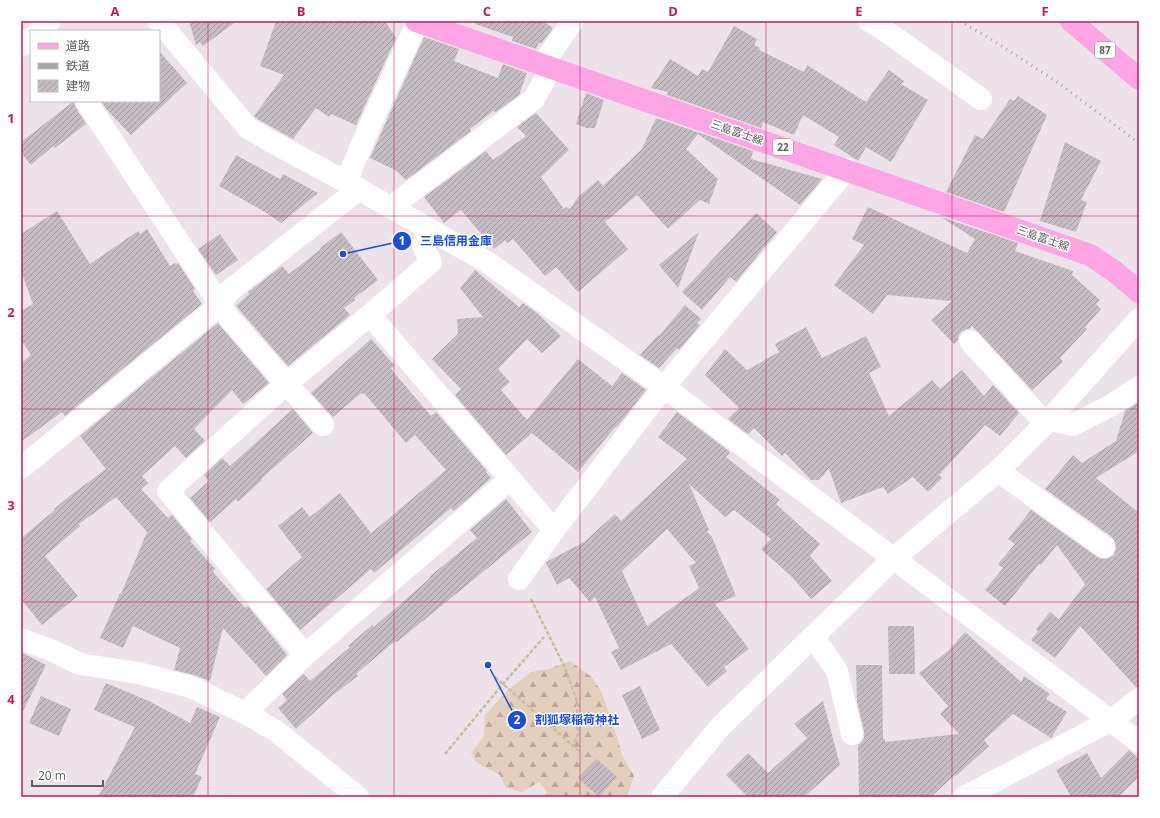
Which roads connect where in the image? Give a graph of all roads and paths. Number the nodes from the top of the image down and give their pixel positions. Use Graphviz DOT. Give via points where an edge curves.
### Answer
graph roads {
  1 [pos="50,21"];
  2 [pos="159,21"];
  3 [pos="417,21"];
  4 [pos="572,21"];
  5 [pos="869,21"];
  6 [pos="1071,21"];
  7 [pos="40,30"];
  8 [pos="30,39"];
  9 [pos="21,46"];
  10 [pos="546,66"];
  11 [pos="1139,79"];
  12 [pos="981,99"];
  13 [pos="87,102"];
  14 [pos="847,169"];
  15 [pos="353,185"];
  16 [pos="393,208"];
  17 [pos="428,228"];
  18 [pos="1139,292"];
  19 [pos="220,305"];
  20 [pos="370,315"];
  21 [pos="1139,318"];
  22 [pos="970,342"];
  23 [pos="286,384"];
  24 [pos="664,387"];
  25 [pos="1139,387"];
  26 [pos="1048,422"];
  27 [pos="323,425"];
  28 [pos="21,468"];
  29 [pos="998,471"];
  30 [pos="510,479"];
  31 [pos="554,530"];
  32 [pos="1104,547"];
  33 [pos="893,559"];
  34 [pos="519,579"];
  35 [pos="813,636"];
  36 [pos="544,638"];
  37 [pos="21,639"];
  38 [pos="305,655"];
  39 [pos="495,677"];
  40 [pos="503,684"];
  41 [pos="1139,699"];
  42 [pos="244,713"];
  43 [pos="1110,721"];
  44 [pos="852,734"];
  45 [pos="1139,742"];
  46 [pos="573,746"];
  47 [pos="579,751"];
  48 [pos="445,754"];
  49 [pos="969,796"];
  50 [pos="358,797"];
  51 [pos="662,797"];
  1 -- 7 [label="street"];
  2 -- 15 [label="street" via="248,128"];
  3 -- 10 [label="main road, 三島富士線 / 22"];
  3 -- 15 [label="street" via="371,123"];
  4 -- 10 [label="street"];
  5 -- 12 [label="street"];
  6 -- 11 [label="main road, 87"];
  8 -- 9 [label="street"];
  10 -- 14 [label="main road, 三島富士線 / 22"];
  10 -- 16 [label="street" via="534,99 400,200"];
  13 -- 19 [label="street"];
  14 -- 18 [label="main road, 三島富士線 / 22" via="1090,255"];
  14 -- 24 [label="street"];
  15 -- 16 [label="street"];
  15 -- 19 [label="street" via="228,292"];
  16 -- 17 [label="street"];
  17 -- 20 [label="street" via="423,246 431,262"];
  17 -- 24 [label="street" via="487,262"];
  19 -- 23 [label="street"];
  19 -- 28 [label="street"];
  20 -- 23 [label="street"];
  20 -- 30 [label="street"];
  21 -- 26 [label="street"];
  22 -- 26 [label="street"];
  23 -- 27 [label="street"];
  23 -- 38 [label="street" via="168,491"];
  24 -- 31 [label="street"];
  24 -- 33 [label="street"];
  25 -- 26 [label="street" via="1073,425"];
  26 -- 29 [label="street"];
  29 -- 32 [label="street"];
  29 -- 33 [label="street"];
  30 -- 31 [label="street"];
  30 -- 38 [label="street"];
  31 -- 34 [label="street"];
  33 -- 35 [label="street"];
  33 -- 43 [label="street"];
  34 -- 46 [label="path" via="565,668 576,701 578,734"];
  35 -- 44 [label="street" via="837,671"];
  35 -- 51 [label="street" via="721,726"];
  36 -- 40 [label="path"];
  37 -- 42 [label="street" via="80,664 138,673 191,687"];
  38 -- 42 [label="street"];
  39 -- 40 [label="path"];
  40 -- 46 [label="path"];
  40 -- 48 [label="path"];
  41 -- 43 [label="street"];
  42 -- 50 [label="street" via="276,731"];
  43 -- 45 [label="street"];
  43 -- 49 [label="street"];
  46 -- 47 [label="path"];
}
